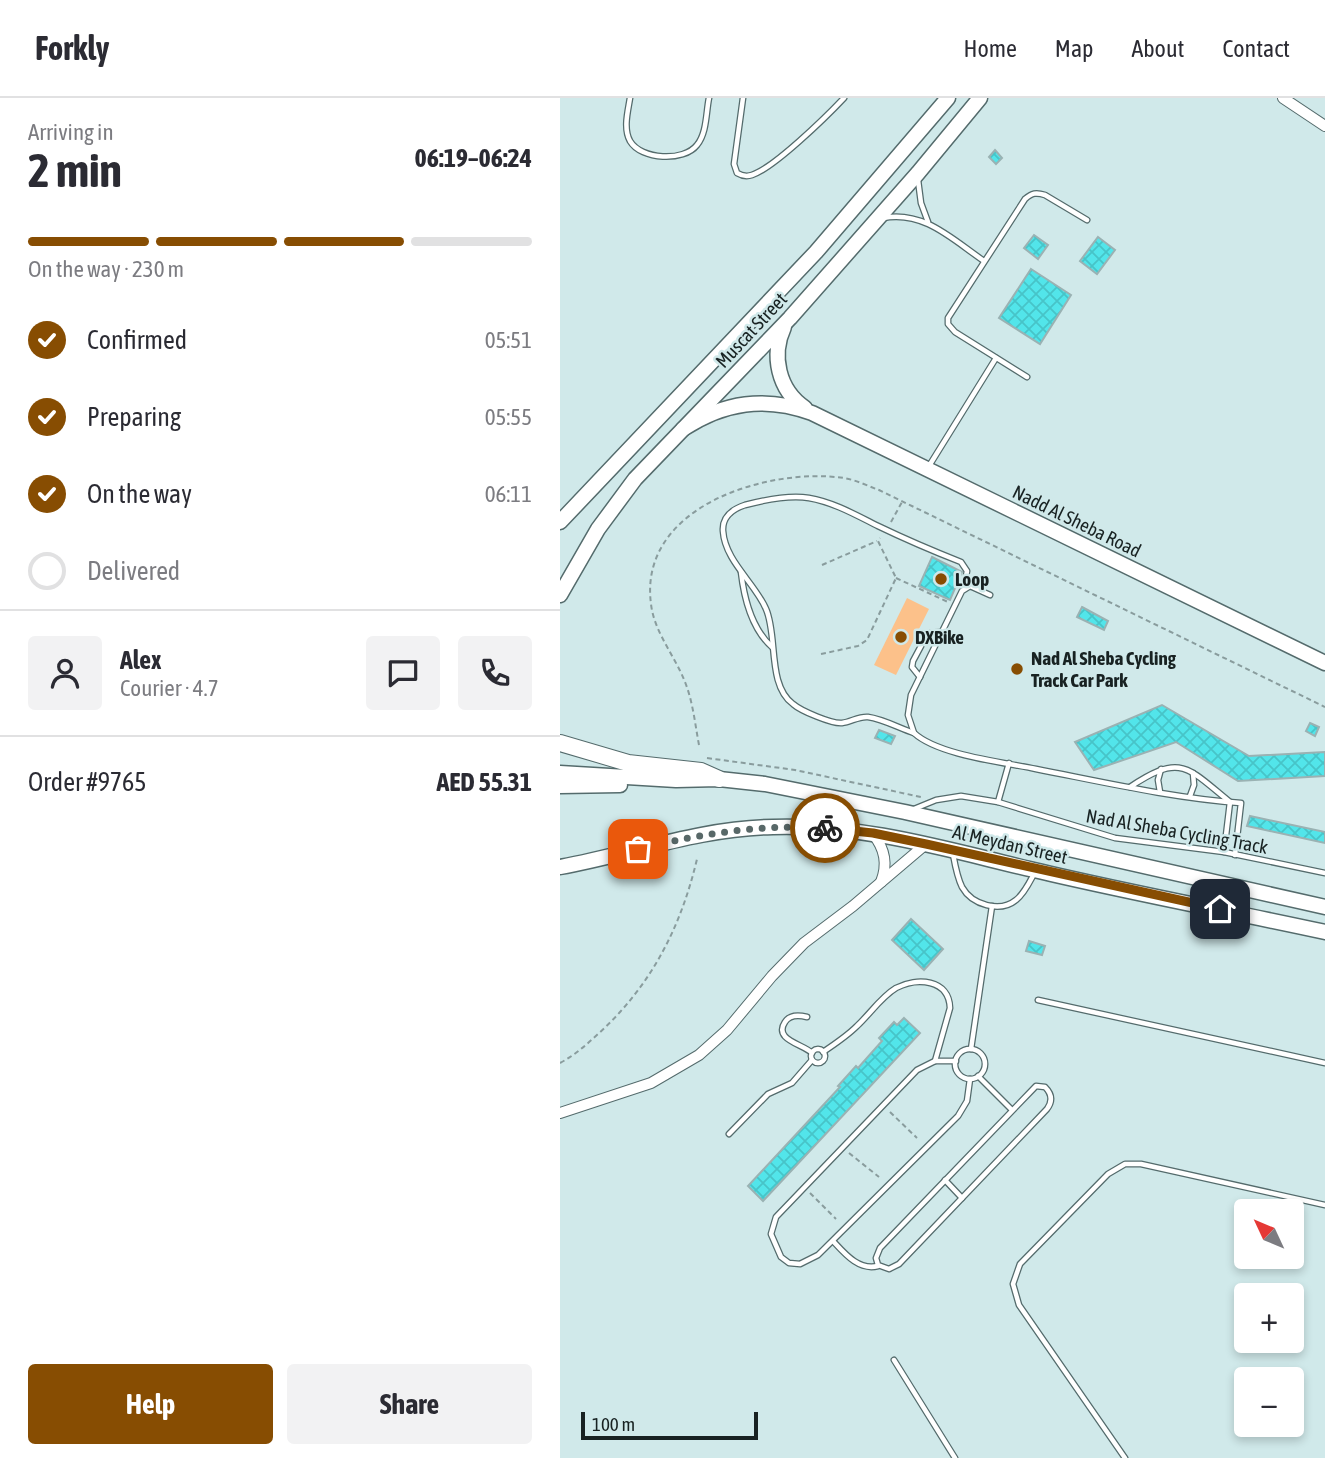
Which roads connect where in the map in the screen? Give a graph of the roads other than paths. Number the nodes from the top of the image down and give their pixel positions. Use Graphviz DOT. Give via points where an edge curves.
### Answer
graph roads {
  1 [pos="630,98"];
  2 [pos="709,98"];
  3 [pos="743,98"];
  4 [pos="844,98"];
  5 [pos="948,98"];
  6 [pos="980,98"];
  7 [pos="1283,98"];
  8 [pos="1325,126"];
  9 [pos="918,173"];
  10 [pos="877,219"];
  11 [pos="1087,220"];
  12 [pos="929,223"];
  13 [pos="984,261"];
  14 [pos="790,318"];
  15 [pos="996,358"];
  16 [pos="1027,377"];
  17 [pos="812,413"];
  18 [pos="683,429"];
  19 [pos="927,469"];
  20 [pos="560,522"];
  21 [pos="741,571"];
  22 [pos="964,588"];
  23 [pos="560,595"];
  24 [pos="990,595"];
  25 [pos="942,632"];
  26 [pos="772,647"];
  27 [pos="1325,663"];
  28 [pos="920,677"];
  29 [pos="914,733"];
  30 [pos="560,743"];
  31 [pos="1009,763"];
  32 [pos="1161,769"];
  33 [pos="560,773"];
  34 [pos="1193,773"];
  35 [pos="719,779"];
  36 [pos="676,780"];
  37 [pos="560,786"];
  38 [pos="1129,788"];
  39 [pos="1160,792"];
  40 [pos="1190,796"];
  41 [pos="998,802"];
  42 [pos="1230,802"];
  43 [pos="905,812"];
  44 [pos="873,833"];
  45 [pos="926,844"];
  46 [pos="952,850"];
  47 [pos="1224,852"];
  48 [pos="1235,855"];
  49 [pos="560,867"];
  50 [pos="1036,870"];
  51 [pos="1325,873"];
  52 [pos="881,882"];
  53 [pos="992,906"];
  54 [pos="1325,908"];
  55 [pos="1325,932"];
  56 [pos="1038,1000"];
  57 [pos="807,1017"];
  58 [pos="971,1049"];
  59 [pos="823,1052"];
  60 [pos="812,1053"];
  61 [pos="812,1060"];
  62 [pos="935,1061"];
  63 [pos="956,1061"];
  64 [pos="1325,1063"];
  65 [pos="978,1076"];
  66 [pos="970,1079"];
  67 [pos="1012,1110"];
  68 [pos="560,1113"];
  69 [pos="729,1134"];
  70 [pos="945,1180"];
  71 [pos="962,1198"];
  72 [pos="1325,1205"];
  73 [pos="833,1241"];
  74 [pos="878,1265"];
  75 [pos="894,1360"];
  76 [pos="955,1458"];
  77 [pos="1125,1458"];
  1 -- 2 [label="lane" via="627,131 633,145 645,153 683,155 700,140"];
  3 -- 4 [label="lane" via="734,160 737,173 746,176 758,173 791,147"];
  5 -- 20 [label="street, Muscat Street" via="816,252"];
  6 -- 9 [label="street, Muscat Street"];
  7 -- 8 [label="street"];
  9 -- 10 [label="street, Muscat Street"];
  9 -- 12 [label="lane"];
  10 -- 12 [label="lane" via="903,216"];
  10 -- 14 [label="street, Muscat Street"];
  11 -- 13 [label="lane" via="1045,195 1030,194"];
  12 -- 13 [label="lane"];
  13 -- 15 [label="lane" via="948,324"];
  14 -- 17 [label="street, Nadd Al Sheba Road" via="778,343 779,370 791,395"];
  14 -- 18 [label="street, Muscat Street"];
  15 -- 16 [label="lane"];
  15 -- 19 [label="lane"];
  17 -- 18 [label="street, Nadd Al Sheba Road" via="755,402 717,410"];
  17 -- 19 [label="street, Nadd Al Sheba Road"];
  18 -- 23 [label="street, Muscat Street" via="614,505"];
  19 -- 27 [label="street, Nadd Al Sheba Road"];
  21 -- 22 [label="lane" via="723,533 727,515 760,502 797,498 834,505 964,565"];
  21 -- 26 [label="lane" via="755,625"];
  21 -- 26 [label="lane" via="767,611"];
  22 -- 24 [label="lane" via="974,586"];
  22 -- 25 [label="lane"];
  25 -- 28 [label="lane"];
  25 -- 28 [label="lane" via="928,633 913,661"];
  26 -- 29 [label="lane" via="781,689 795,706 833,722 869,717"];
  28 -- 29 [label="lane" via="908,705"];
  29 -- 31 [label="lane" via="936,746"];
  30 -- 35 [label="main road" via="628,763 701,771"];
  31 -- 38 [label="lane"];
  31 -- 41 [label="lane"];
  32 -- 34 [label="lane" via="1178,766"];
  32 -- 38 [label="lane"];
  32 -- 39 [label="lane"];
  33 -- 36 [label="street, Al Meydan Street"];
  34 -- 40 [label="lane"];
  34 -- 42 [label="lane"];
  35 -- 36 [label="street, Al Meydan Street"];
  35 -- 43 [label="street, Al Meydan Street"];
  36 -- 37 [label="street" via="667,784"];
  38 -- 39 [label="lane"];
  39 -- 40 [label="lane"];
  40 -- 42 [label="lane"];
  41 -- 43 [label="lane, Nad Al Sheba Cycling Track" via="961,796"];
  41 -- 47 [label="lane, Nad Al Sheba Cycling Track" via="1115,838"];
  42 -- 47 [label="lane"];
  42 -- 48 [label="lane" via="1241,803"];
  43 -- 54 [label="street, Al Meydan Street"];
  44 -- 45 [label="street, Al Meydan Street"];
  44 -- 49 [label="street, Al Meydan Street" via="805,826 737,829"];
  44 -- 52 [label="street" via="885,856"];
  45 -- 46 [label="street, Al Meydan Street"];
  45 -- 52 [label="street"];
  46 -- 50 [label="street, Al Meydan Street"];
  46 -- 53 [label="lane" via="967,893"];
  47 -- 48 [label="lane, Nad Al Sheba Cycling Track"];
  48 -- 51 [label="lane, Nad Al Sheba Cycling Track"];
  50 -- 53 [label="lane" via="1014,902"];
  50 -- 55 [label="street, Al Meydan Street"];
  52 -- 68 [label="street" via="787,959 727,1030 699,1055 651,1083"];
  53 -- 58 [label="lane"];
  56 -- 64 [label="lane"];
  57 -- 60 [label="lane" via="788,1018 783,1032 788,1040"];
  58 -- 63 [label="lane" via="961,1052"];
  58 -- 65 [label="lane" via="981,1053 985,1062"];
  59 -- 60 [label="lane"];
  59 -- 61 [label="lane" via="822,1062"];
  59 -- 62 [label="lane" via="890,992 925,982 938,985 950,1001"];
  60 -- 61 [label="lane"];
  61 -- 69 [label="lane" via="792,1083 768,1094"];
  62 -- 63 [label="lane"];
  62 -- 73 [label="lane" via="917,1070 773,1222 771,1234 785,1261 800,1264"];
  63 -- 66 [label="lane" via="957,1071"];
  65 -- 66 [label="lane"];
  65 -- 67 [label="lane"];
  66 -- 73 [label="lane" via="969,1096 958,1116"];
  67 -- 70 [label="lane"];
  67 -- 71 [label="lane" via="1036,1086 1050,1093 1049,1105"];
  70 -- 71 [label="lane"];
  70 -- 74 [label="lane" via="877,1251"];
  71 -- 74 [label="lane" via="896,1266 886,1269"];
  72 -- 77 [label="lane" via="1125,1164 1108,1174 1020,1264 1013,1284 1018,1305"];
  73 -- 74 [label="lane" via="861,1266"];
  75 -- 76 [label="lane"];
}
